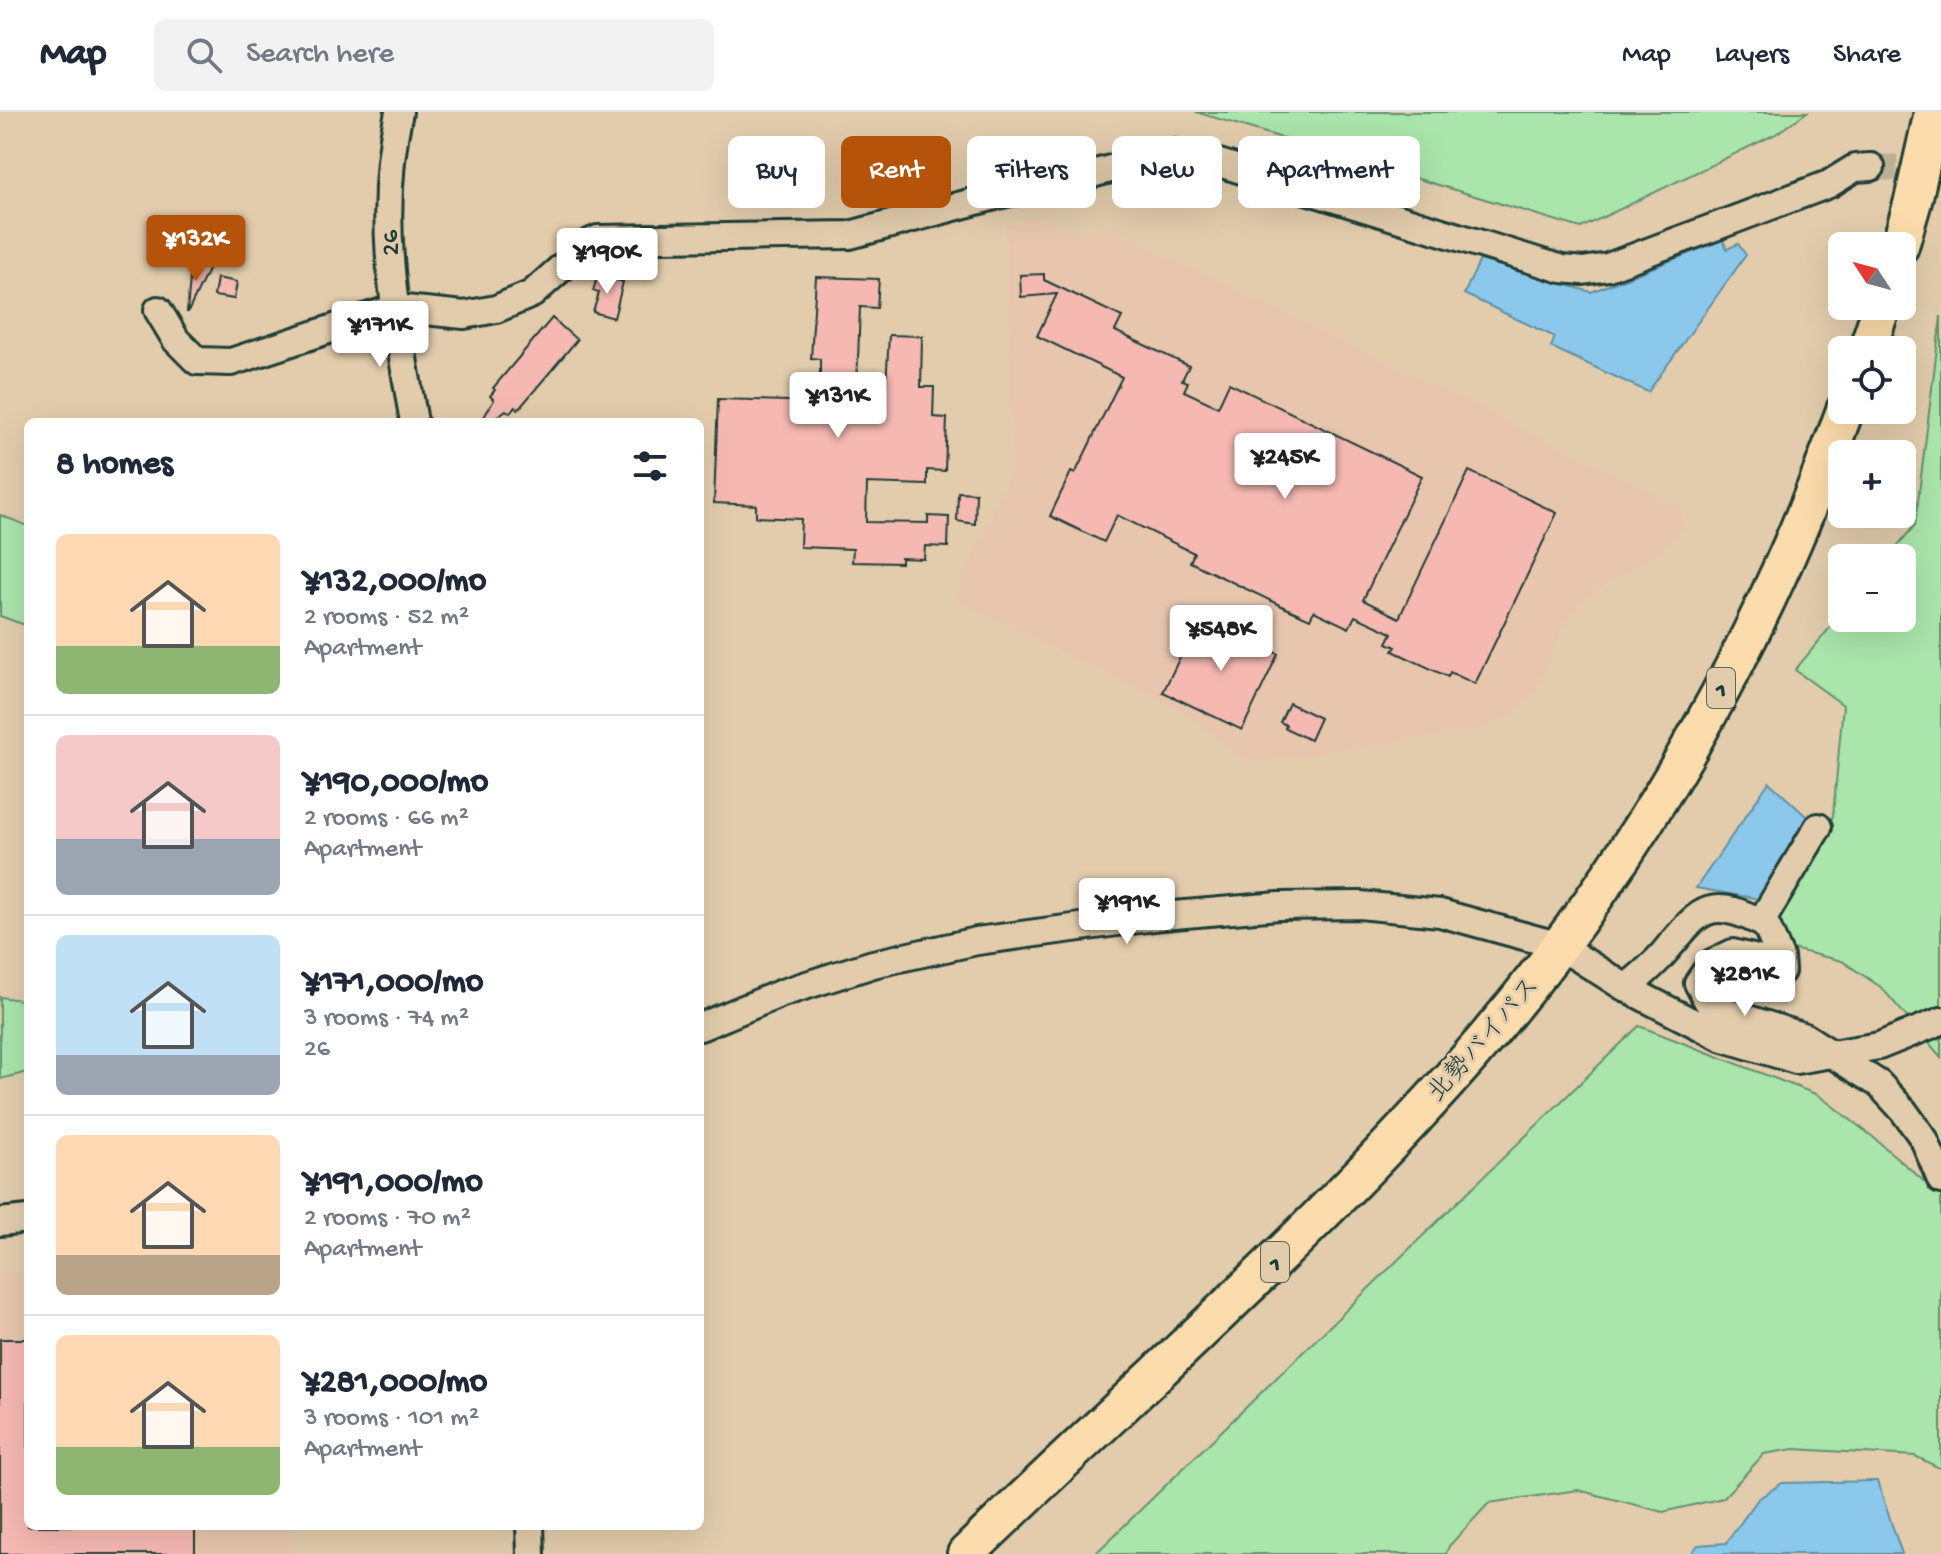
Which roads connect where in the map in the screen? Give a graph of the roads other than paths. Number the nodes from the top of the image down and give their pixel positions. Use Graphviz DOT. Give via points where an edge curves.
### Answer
graph roads {
  1 [pos="399,112"];
  2 [pos="1933,112"];
  3 [pos="1871,167"];
  4 [pos="1904,232"];
  5 [pos="395,308"];
  6 [pos="158,310"];
  7 [pos="413,418"];
  8 [pos="1839,424"];
  9 [pos="1818,827"];
  10 [pos="1771,940"];
  11 [pos="1560,946"];
  12 [pos="1626,988"];
  13 [pos="1941,1021"];
  14 [pos="704,1025"];
  15 [pos="1832,1054"];
  16 [pos="1941,1180"];
  17 [pos="24,1219"];
  18 [pos="0,1222"];
  19 [pos="530,1530"];
  20 [pos="531,1554"];
  21 [pos="966,1554"];
  1 -- 5 [label="street, 26" via="387,185"];
  2 -- 4 [label="highway"];
  3 -- 5 [label="street" via="1855,168 1829,184 1608,267 1583,271 1170,153 850,235 598,239 532,294 496,309 464,315"];
  5 -- 6 [label="street" via="231,362 197,361"];
  5 -- 7 [label="street, 26"];
  8 -- 11 [label="highway, 北勢バイパス / 1" via="1788,554 1731,671 1663,793"];
  9 -- 10 [label="street"];
  10 -- 12 [label="street" via="1738,911 1706,911"];
  10 -- 15 [label="street" via="1781,971 1733,953 1712,963 1698,983 1708,1002 1805,1037"];
  11 -- 12 [label="street"];
  11 -- 14 [label="street" via="1440,913 1360,905 1162,916 977,941 873,964"];
  11 -- 21 [label="highway, 北勢バイパス / 1" via="1468,1059 1273,1264"];
  12 -- 15 [label="street" via="1721,1037 1796,1060"];
  13 -- 15 [label="street" via="1879,1046"];
  15 -- 16 [label="street" via="1879,1084 1903,1110 1924,1139"];
  17 -- 18 [label="street"];
  19 -- 20 [label="street"];
}
